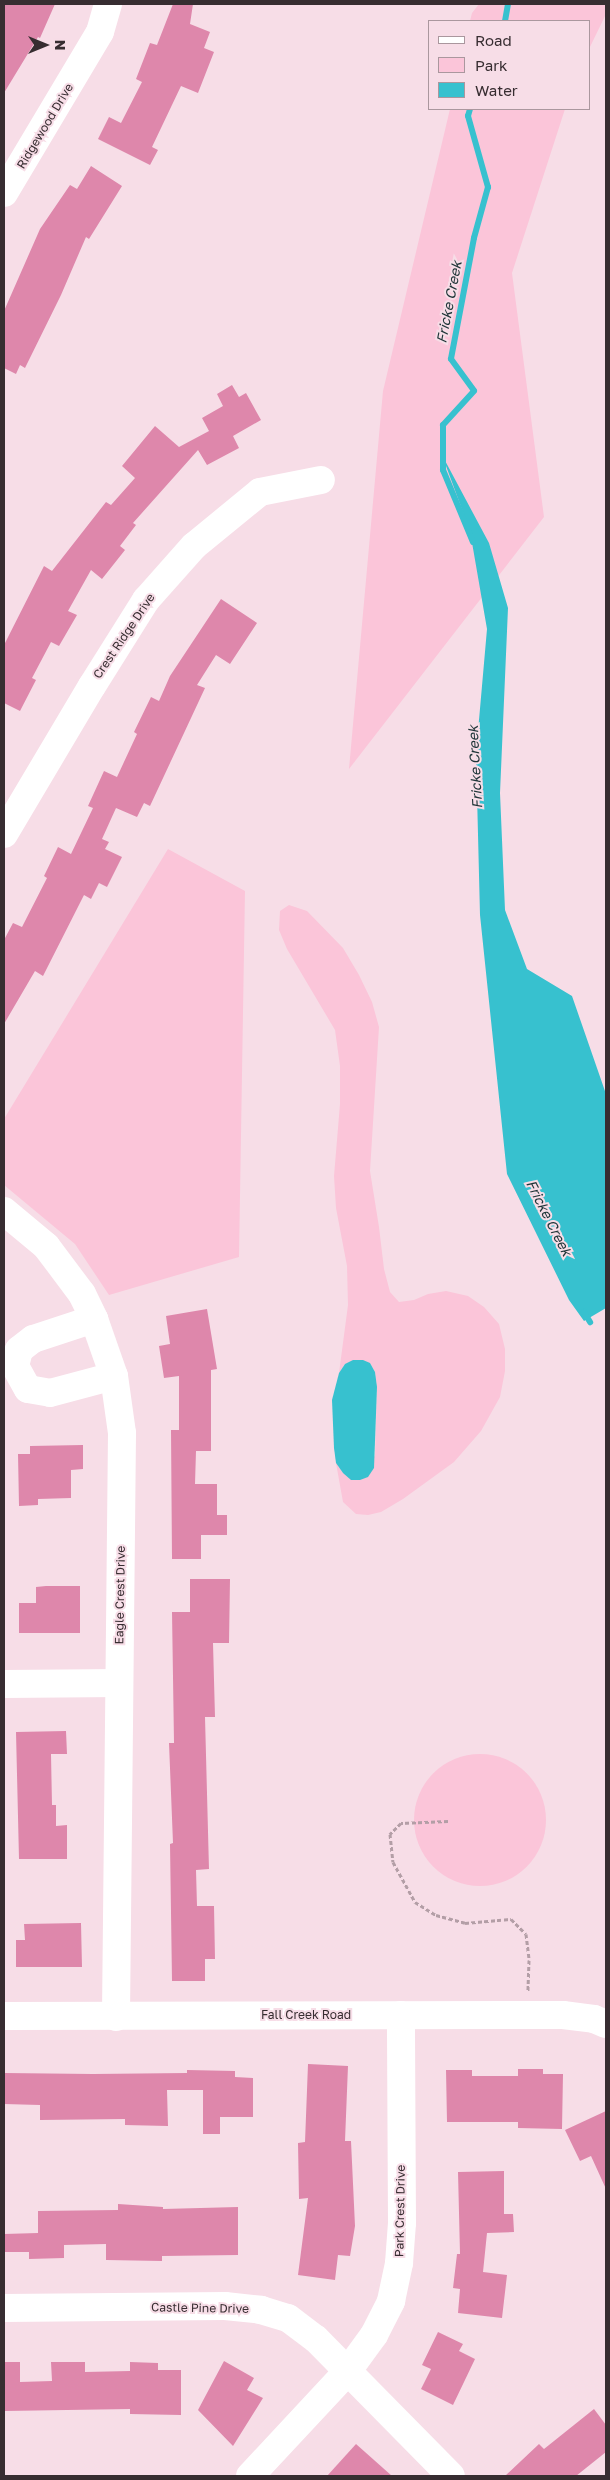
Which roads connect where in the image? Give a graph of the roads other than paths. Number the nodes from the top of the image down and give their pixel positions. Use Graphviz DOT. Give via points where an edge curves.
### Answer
graph roads {
  1 [pos="108,4"];
  2 [pos="4,193"];
  3 [pos="321,480"];
  4 [pos="4,834"];
  5 [pos="4,1211"];
  6 [pos="94,1318"];
  7 [pos="114,1376"];
  8 [pos="119,1683"];
  9 [pos="4,1684"];
  10 [pos="401,2015"];
  11 [pos="4,2016"];
  12 [pos="116,2017"];
  13 [pos="606,2024"];
  14 [pos="4,2308"];
  15 [pos="347,2372"];
  16 [pos="250,2476"];
  17 [pos="451,2476"];
  1 -- 2 [label="street, Ridgewood Drive" via="100,32"];
  3 -- 4 [label="street, Crest Ridge Drive" via="260,492 194,546 146,600"];
  5 -- 6 [label="street, Eagle Crest Drive" via="46,1246 82,1294"];
  6 -- 7 [label="street, Eagle Crest Drive"];
  6 -- 7 [label="street" via="32,1339 19,1350 15,1366 28,1389 50,1393"];
  7 -- 8 [label="street, Eagle Crest Drive" via="122,1433"];
  8 -- 9 [label="street"];
  8 -- 12 [label="street, Eagle Crest Drive"];
  10 -- 12 [label="street, Fall Creek Road"];
  10 -- 13 [label="street, Fall Creek Road" via="563,2015"];
  10 -- 15 [label="street, Park Crest Drive" via="402,2223 399,2263 391,2301 374,2335"];
  11 -- 12 [label="street, Fall Creek Road"];
  14 -- 15 [label="street, Castle Pine Drive" via="225,2306 261,2310 288,2318 316,2339"];
  15 -- 16 [label="street, Park Crest Drive"];
  15 -- 17 [label="street, Castle Pine Drive"];
}
